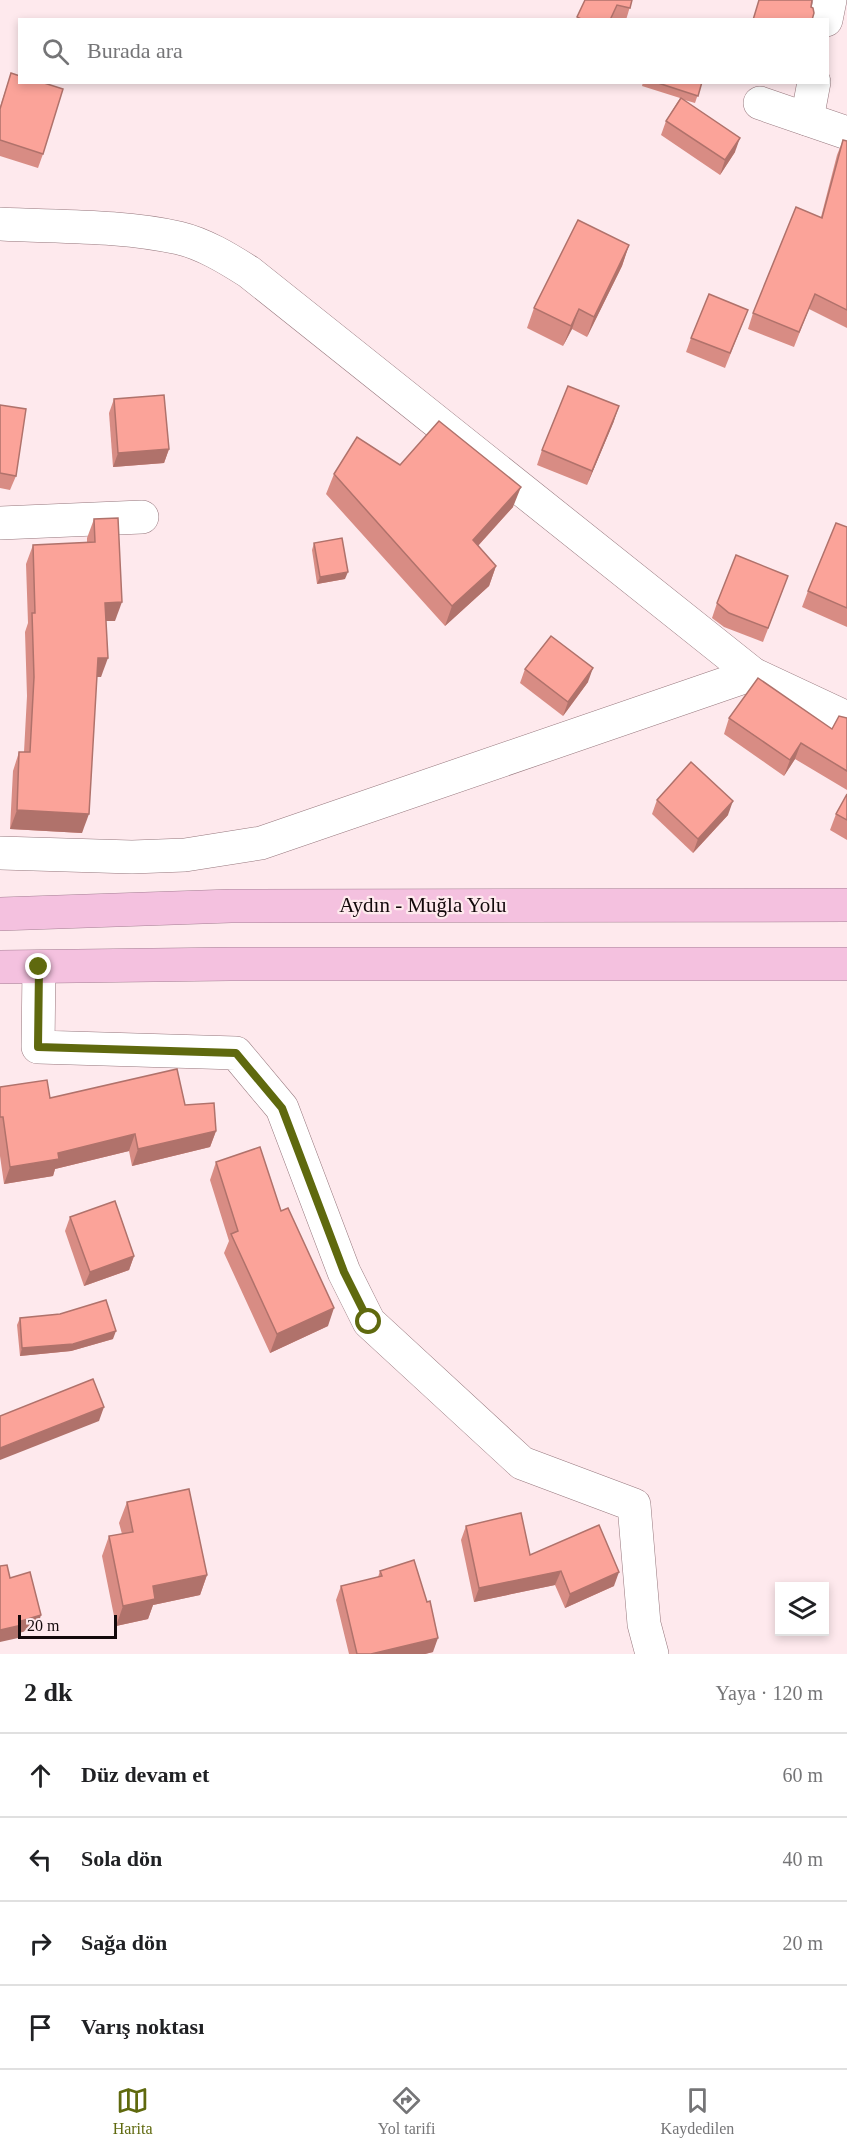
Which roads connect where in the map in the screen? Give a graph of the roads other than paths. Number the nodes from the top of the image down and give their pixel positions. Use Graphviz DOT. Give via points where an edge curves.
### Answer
graph roads {
  1 [pos="830,0"];
  2 [pos="826,18"];
  3 [pos="814,84"];
  4 [pos="760,103"];
  5 [pos="807,119"];
  6 [pos="847,133"];
  7 [pos="0,224"];
  8 [pos="142,517"];
  9 [pos="0,522"];
  10 [pos="753,674"];
  11 [pos="847,718"];
  12 [pos="0,853"];
  13 [pos="847,905"];
  14 [pos="0,914"];
  15 [pos="847,964"];
  16 [pos="0,967"];
  17 [pos="39,967"];
  18 [pos="652,1654"];
  1 -- 2 [label="street"];
  3 -- 5 [label="street"];
  4 -- 5 [label="street"];
  5 -- 6 [label="street"];
  7 -- 10 [label="street" via="139,232 180,239 213,251 249,272"];
  8 -- 9 [label="street"];
  10 -- 11 [label="street"];
  10 -- 12 [label="street" via="261,843 185,855"];
  13 -- 14 [label="highway, Aydın - Muğla Yolu" via="231,906"];
  15 -- 17 [label="highway"];
  16 -- 17 [label="highway"];
  17 -- 18 [label="street" via="38,1047 236,1053 282,1108 344,1272 369,1322 522,1462 634,1505 644,1623"];
}
